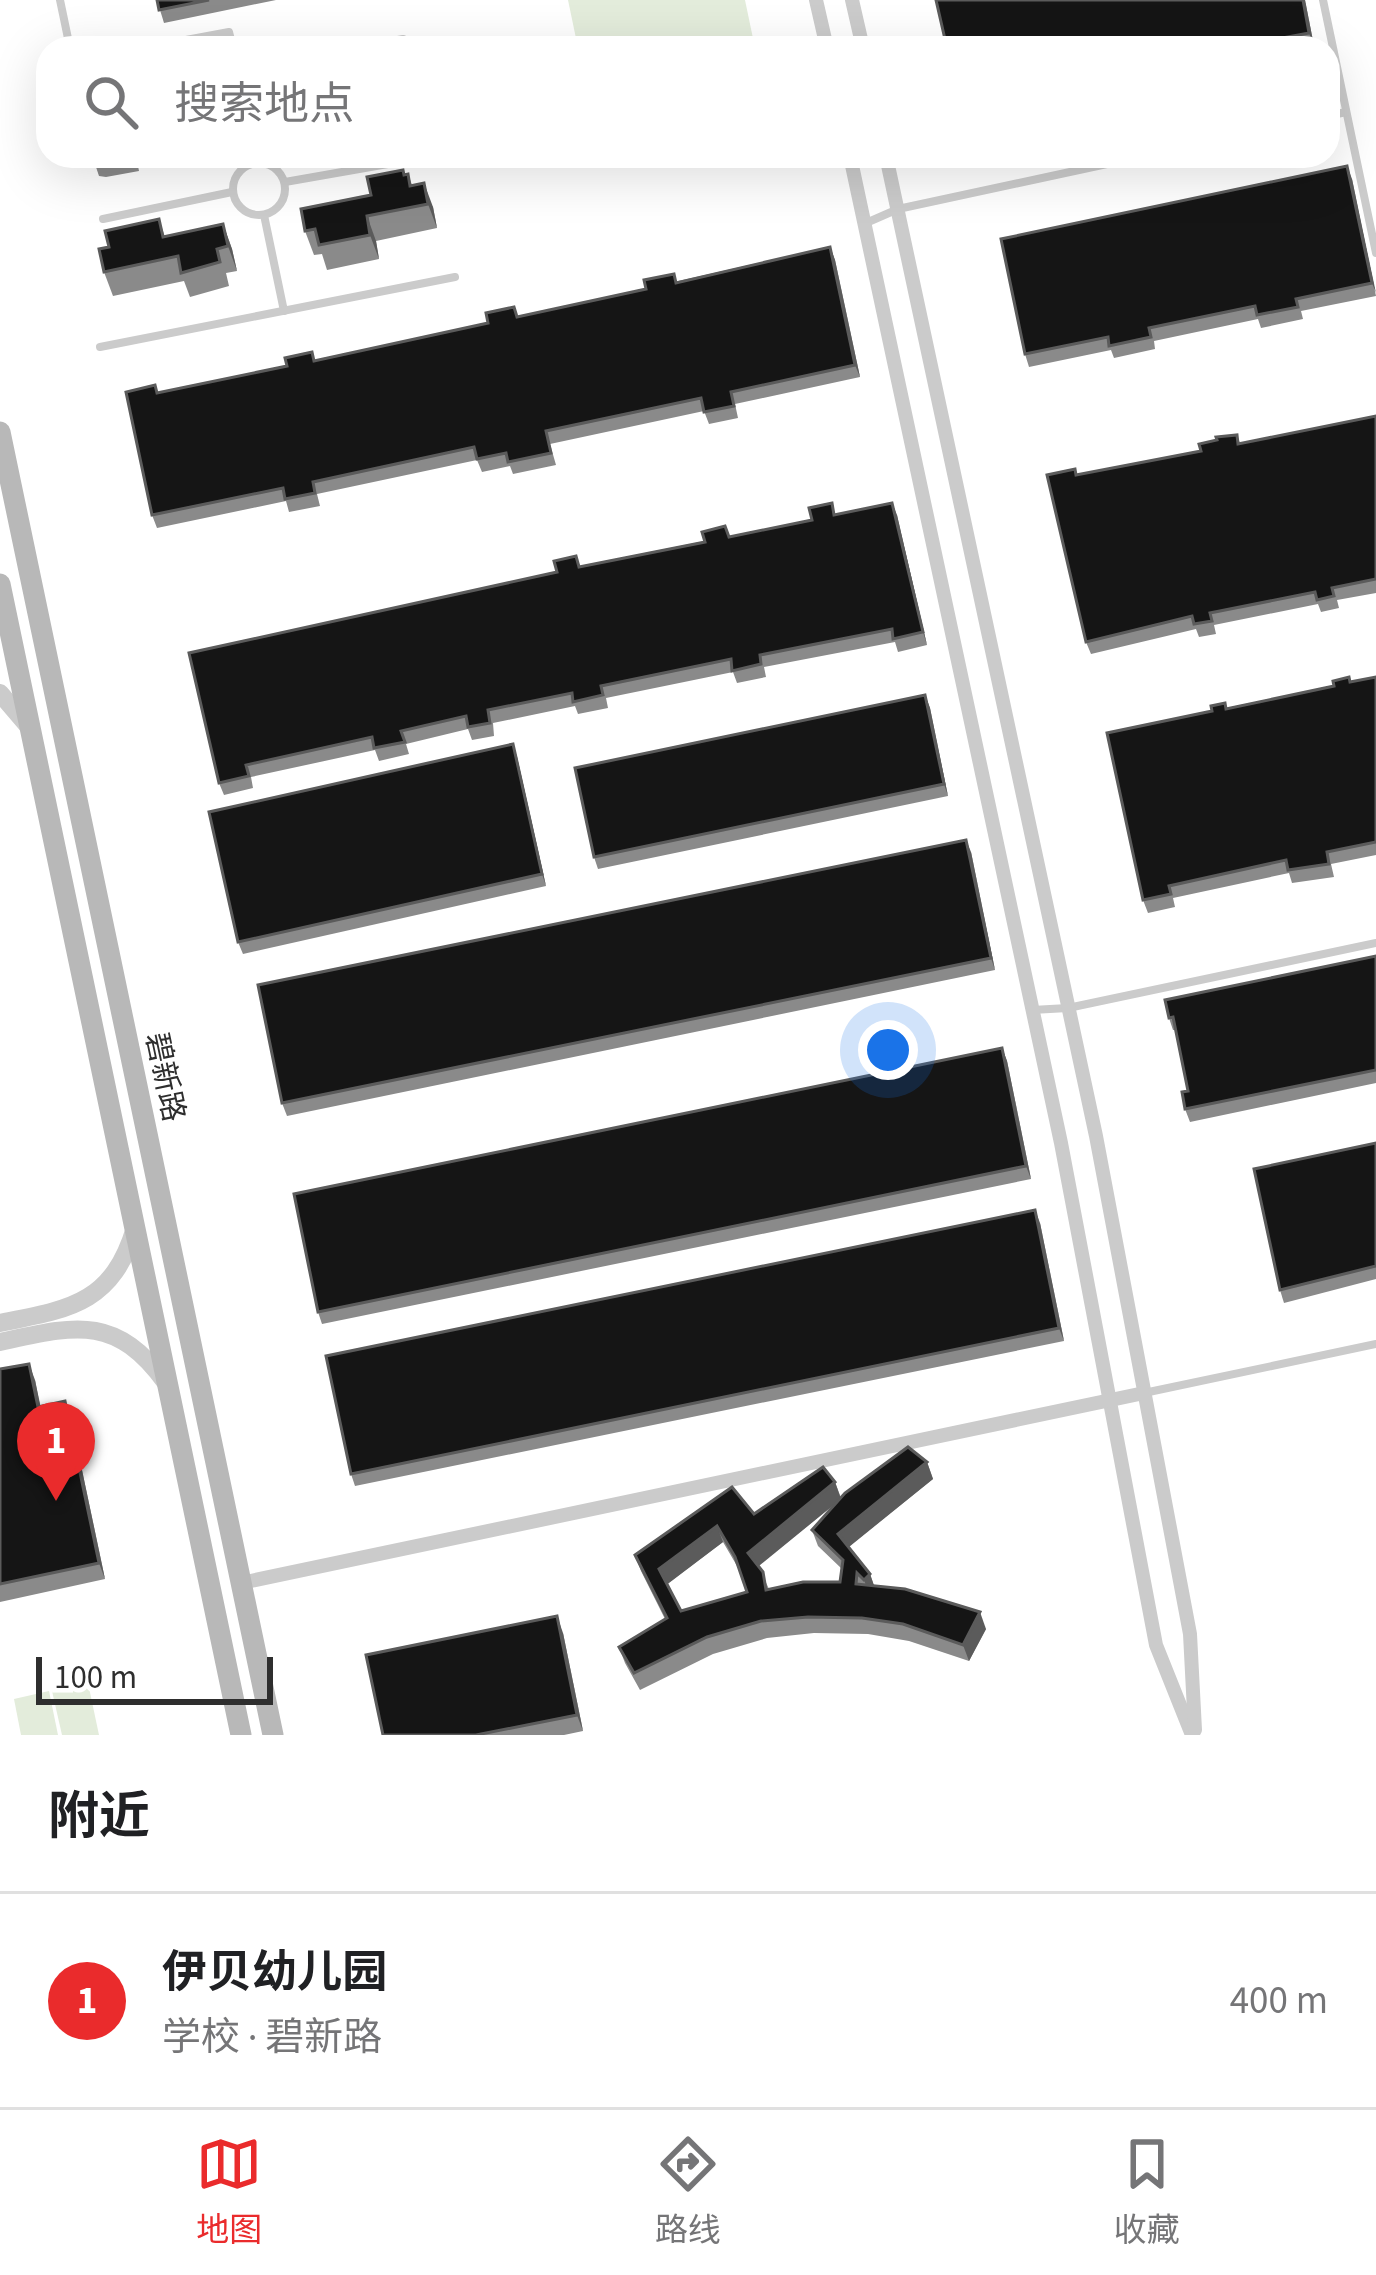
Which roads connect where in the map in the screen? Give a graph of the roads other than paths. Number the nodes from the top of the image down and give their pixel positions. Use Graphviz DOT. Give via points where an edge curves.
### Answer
graph roads {
  1 [pos="60,0"];
  2 [pos="816,0"];
  3 [pos="852,0"];
  4 [pos="1323,0"];
  5 [pos="68,36"];
  6 [pos="824,36"];
  7 [pos="860,36"];
  8 [pos="1330,36"];
  9 [pos="1340,83"];
  10 [pos="1346,112"];
  11 [pos="1340,113"];
  12 [pos="242,168"];
  13 [pos="275,168"];
  14 [pos="365,168"];
  15 [pos="853,168"];
  16 [pos="889,168"];
  17 [pos="1088,168"];
  18 [pos="285,182"];
  19 [pos="232,192"];
  20 [pos="898,209"];
  21 [pos="263,215"];
  22 [pos="103,219"];
  23 [pos="865,224"];
  24 [pos="1376,253"];
  25 [pos="454,277"];
  26 [pos="284,311"];
  27 [pos="100,347"];
  28 [pos="0,432"];
  29 [pos="0,590"];
  30 [pos="0,694"];
  31 [pos="31,730"];
  32 [pos="1376,943"];
  33 [pos="1068,1008"];
  34 [pos="1032,1010"];
  35 [pos="136,1228"];
  36 [pos="0,1323"];
  37 [pos="0,1342"];
  38 [pos="1376,1344"];
  39 [pos="169,1388"];
  40 [pos="1144,1394"];
  41 [pos="1109,1402"];
  42 [pos="242,1583"];
  43 [pos="241,1735"];
  44 [pos="273,1735"];
  45 [pos="1194,1735"];
  1 -- 5 [label="lane"];
  2 -- 6 [label="street"];
  3 -- 7 [label="street"];
  4 -- 8 [label="lane"];
  9 -- 10 [label="lane"];
  10 -- 11 [label="lane"];
  10 -- 24 [label="lane"];
  12 -- 19 [label="lane"];
  13 -- 18 [label="lane"];
  14 -- 18 [label="lane"];
  15 -- 23 [label="street"];
  16 -- 20 [label="street"];
  17 -- 20 [label="lane"];
  18 -- 21 [label="lane" via="278,206"];
  19 -- 21 [label="lane" via="240,207"];
  19 -- 22 [label="lane"];
  20 -- 23 [label="lane"];
  20 -- 33 [label="street"];
  21 -- 26 [label="lane"];
  23 -- 34 [label="street"];
  25 -- 26 [label="lane"];
  26 -- 27 [label="lane"];
  28 -- 42 [label="main road, 碧新路"];
  29 -- 31 [label="main road, 碧新路"];
  30 -- 31 [label="street"];
  31 -- 35 [label="main road, 碧新路"];
  32 -- 33 [label="lane"];
  33 -- 34 [label="lane"];
  33 -- 40 [label="street"];
  34 -- 41 [label="street"];
  35 -- 36 [label="street" via="101,1290 62,1310"];
  35 -- 39 [label="main road, 碧新路"];
  37 -- 39 [label="street" via="86,1328 130,1346"];
  38 -- 40 [label="lane"];
  39 -- 43 [label="main road, 碧新路"];
  40 -- 41 [label="street"];
  40 -- 45 [label="street" via="1190,1634"];
  41 -- 42 [label="street"];
  41 -- 45 [label="street" via="1156,1645"];
  42 -- 44 [label="main road, 碧新路"];
}
